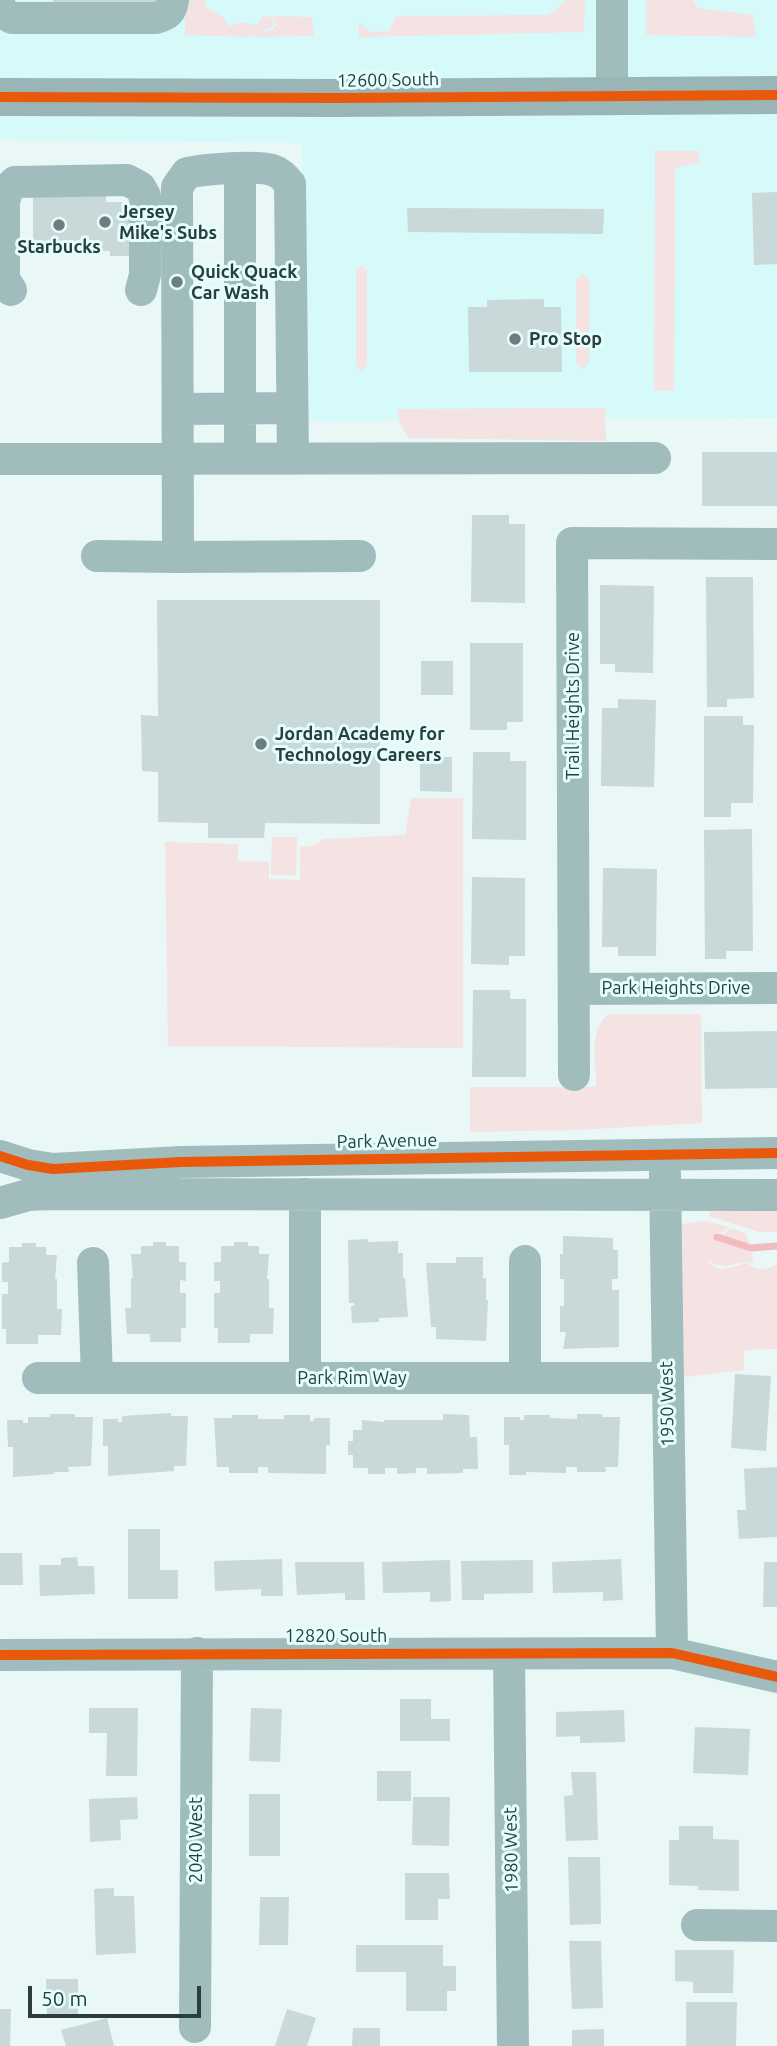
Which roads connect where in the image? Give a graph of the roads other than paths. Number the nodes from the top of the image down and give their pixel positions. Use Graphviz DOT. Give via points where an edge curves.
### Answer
graph roads {
  1 [pos="173,0"];
  2 [pos="612,0"];
  3 [pos="0,6"];
  4 [pos="612,95"];
  5 [pos="777,95"];
  6 [pos="0,97"];
  7 [pos="240,169"];
  8 [pos="11,290"];
  9 [pos="141,290"];
  10 [pos="292,408"];
  11 [pos="178,409"];
  12 [pos="240,409"];
  13 [pos="655,458"];
  14 [pos="0,459"];
  15 [pos="178,459"];
  16 [pos="240,459"];
  17 [pos="293,459"];
  18 [pos="777,544"];
  19 [pos="97,556"];
  20 [pos="360,556"];
  21 [pos="178,557"];
  22 [pos="777,988"];
  23 [pos="575,989"];
  24 [pos="574,1075"];
  25 [pos="777,1153"];
  26 [pos="665,1155"];
  27 [pos="0,1156"];
  28 [pos="0,1168"];
  29 [pos="0,1190"];
  30 [pos="305,1194"];
  31 [pos="665,1195"];
  32 [pos="777,1195"];
  33 [pos="0,1203"];
  34 [pos="525,1261"];
  35 [pos="93,1263"];
  36 [pos="38,1378"];
  37 [pos="97,1378"];
  38 [pos="305,1378"];
  39 [pos="525,1378"];
  40 [pos="667,1378"];
  41 [pos="197,1653"];
  42 [pos="672,1653"];
  43 [pos="509,1654"];
  44 [pos="0,1655"];
  45 [pos="777,1677"];
  46 [pos="696,1925"];
  47 [pos="777,1926"];
  48 [pos="195,2026"];
  49 [pos="513,2046"];
  1 -- 3 [label="street" via="167,15 156,18 12,18"];
  2 -- 4 [label="street"];
  4 -- 5 [label="main road, 12600 South"];
  4 -- 6 [label="main road, 12600 South"];
  7 -- 10 [label="street" via="269,169 290,184"];
  7 -- 11 [label="street" via="187,173 177,187"];
  7 -- 12 [label="street"];
  8 -- 9 [label="street" via="4,280 4,201 15,182 127,180 145,196"];
  10 -- 12 [label="street"];
  10 -- 17 [label="street"];
  11 -- 12 [label="street"];
  11 -- 15 [label="street"];
  12 -- 16 [label="street"];
  13 -- 17 [label="street"];
  14 -- 15 [label="street"];
  15 -- 16 [label="street"];
  15 -- 21 [label="street"];
  16 -- 17 [label="street"];
  18 -- 23 [label="street, Trail Heights Drive" via="572,543"];
  19 -- 21 [label="street"];
  20 -- 21 [label="street"];
  22 -- 23 [label="street, Park Heights Drive"];
  23 -- 24 [label="street, Trail Heights Drive"];
  25 -- 26 [label="street, Park Avenue"];
  26 -- 27 [label="street, Park Avenue" via="53,1168"];
  26 -- 31 [label="street, 1950 West"];
  28 -- 29 [label="street"];
  30 -- 31 [label="street"];
  30 -- 33 [label="street" via="51,1194"];
  30 -- 38 [label="street"];
  31 -- 32 [label="street"];
  31 -- 40 [label="street, 1950 West"];
  34 -- 39 [label="street"];
  35 -- 37 [label="street"];
  36 -- 37 [label="street, Park Rim Way"];
  37 -- 38 [label="street, Park Rim Way"];
  38 -- 39 [label="street, Park Rim Way"];
  39 -- 40 [label="street, Park Rim Way"];
  40 -- 42 [label="street, 1950 West"];
  41 -- 43 [label="street, 12820 South"];
  41 -- 44 [label="street, 12820 South"];
  41 -- 48 [label="street, 2040 West"];
  42 -- 43 [label="street, 12820 South"];
  42 -- 45 [label="street, 12820 South"];
  43 -- 49 [label="street, 1980 West"];
  46 -- 47 [label="street"];
}
